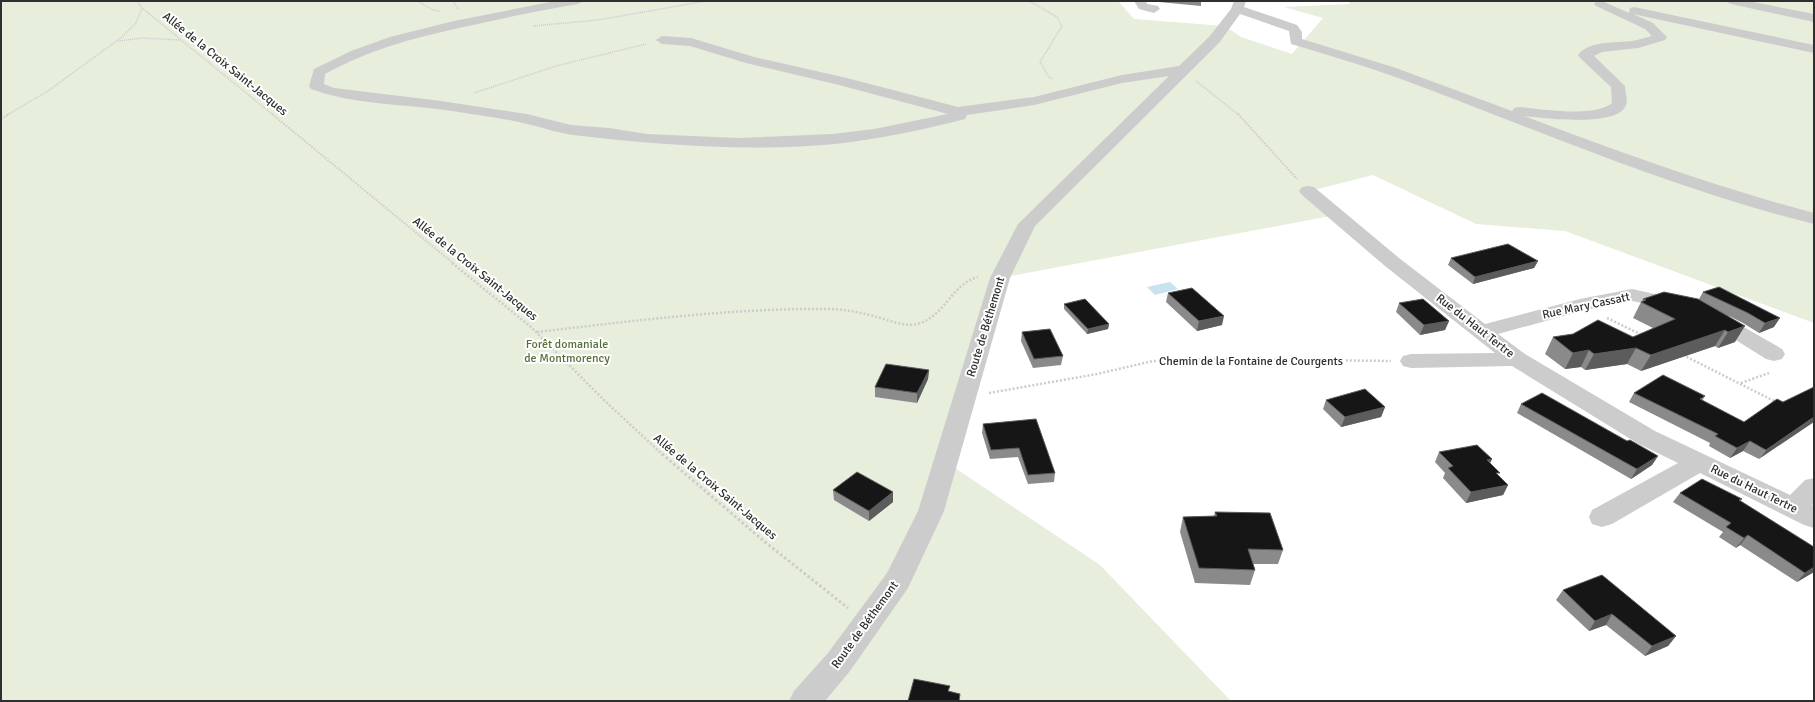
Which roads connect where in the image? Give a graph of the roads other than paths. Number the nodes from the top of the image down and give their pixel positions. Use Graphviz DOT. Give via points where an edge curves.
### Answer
graph roads {
  1 [pos="578,1"];
  2 [pos="1140,1"];
  3 [pos="1733,1"];
  4 [pos="1806,4"];
  5 [pos="1239,5"];
  6 [pos="1154,9"];
  7 [pos="1814,18"];
  8 [pos="662,40"];
  9 [pos="1814,49"];
  10 [pos="1181,72"];
  11 [pos="1489,108"];
  12 [pos="958,112"];
  13 [pos="1308,191"];
  14 [pos="1814,219"];
  15 [pos="1483,331"];
  16 [pos="1774,354"];
  17 [pos="1517,359"];
  18 [pos="1411,361"];
  19 [pos="1700,462"];
  20 [pos="1814,487"];
  21 [pos="1804,512"];
  22 [pos="1602,517"];
  23 [pos="805,701"];
  1 -- 12 [label="street" via="514,12 404,37 341,60 319,72 316,86 332,92 441,105 527,119 571,130 647,139 738,143 833,139 874,134 960,116"];
  2 -- 6 [label="street" via="1144,6"];
  3 -- 4 [label="street"];
  3 -- 7 [label="street"];
  5 -- 10 [label="street, Route de Béthemont" via="1214,40"];
  5 -- 11 [label="street" via="1293,28 1296,32 1296,41 1403,75"];
  8 -- 12 [label="street" via="691,42 751,60"];
  9 -- 11 [label="street" via="1595,3 1649,26 1661,37 1638,44 1599,48 1585,55 1618,86 1619,104 1609,111 1593,114 1554,115"];
  10 -- 12 [label="street" via="1135,76 1034,101"];
  10 -- 23 [label="street, Route de Béthemont" via="1027,224 1000,278 931,511 898,580 839,662"];
  11 -- 14 [label="street" via="1660,173 1759,205"];
  13 -- 15 [label="street, Rue du Haut Tertre" via="1392,262"];
  15 -- 16 [label="street, Rue Mary Cassatt" via="1580,305 1632,295 1695,308"];
  15 -- 17 [label="street, Rue du Haut Tertre"];
  17 -- 18 [label="street"];
  17 -- 19 [label="street, Rue du Haut Tertre" via="1646,436"];
  19 -- 21 [label="street, Rue du Haut Tertre"];
  19 -- 22 [label="street"];
  20 -- 21 [label="street"];
}
